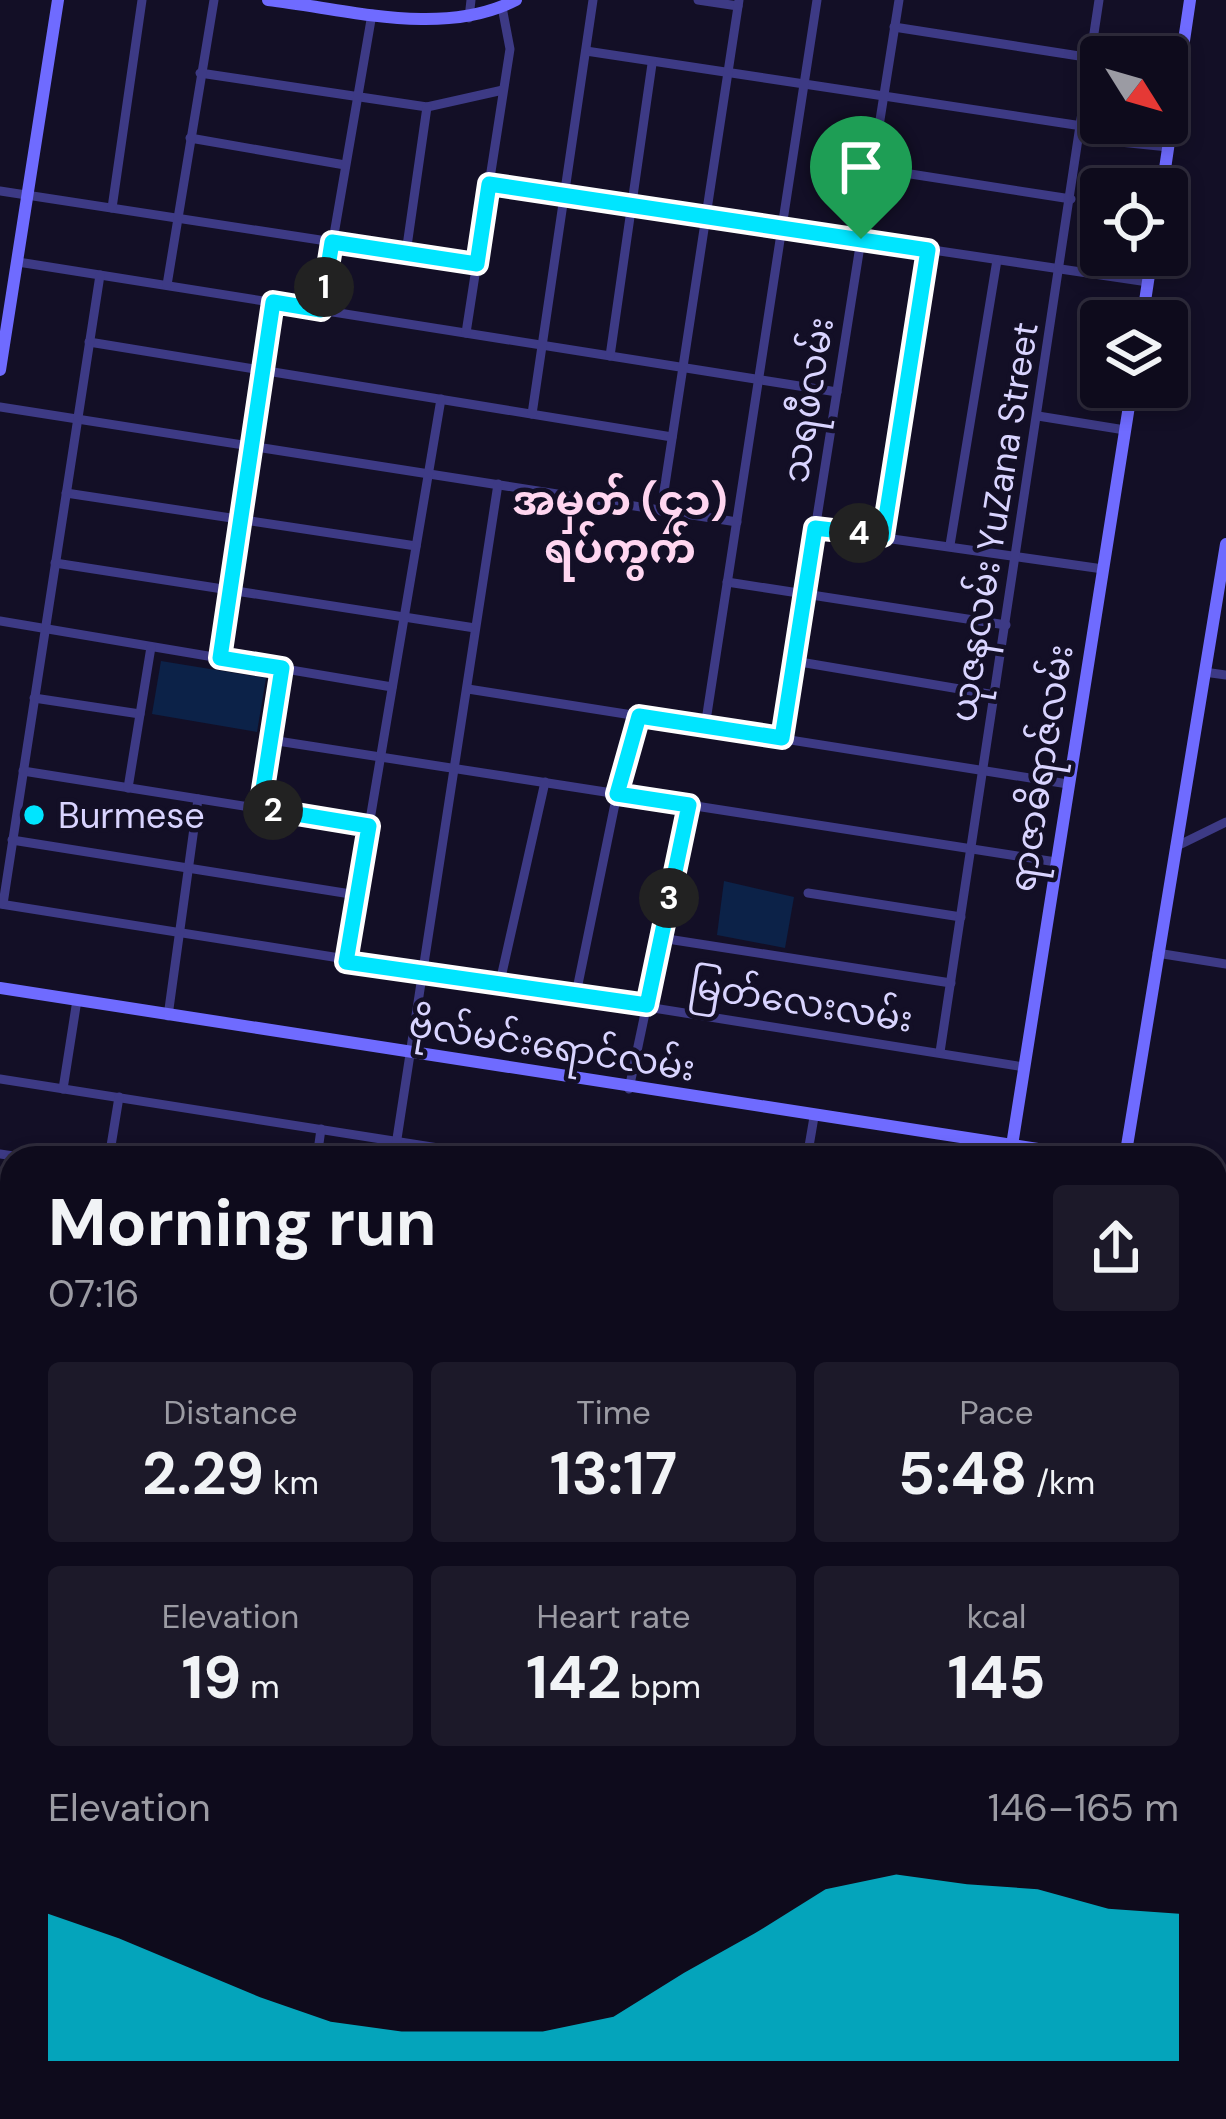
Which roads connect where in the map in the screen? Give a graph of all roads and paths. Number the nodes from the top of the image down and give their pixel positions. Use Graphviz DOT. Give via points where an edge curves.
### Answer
graph roads {
  1 [pos="58,0"];
  2 [pos="142,0"];
  3 [pos="214,0"];
  4 [pos="268,0"];
  5 [pos="471,0"];
  6 [pos="516,0"];
  7 [pos="593,0"];
  8 [pos="698,0"];
  9 [pos="817,0"];
  10 [pos="899,0"];
  11 [pos="1099,0"];
  12 [pos="1190,0"];
  13 [pos="738,3"];
  14 [pos="342,4"];
  15 [pos="502,7"];
  16 [pos="373,12"];
  17 [pos="469,18"];
  18 [pos="894,27"];
  19 [pos="1095,36"];
  20 [pos="586,50"];
  21 [pos="1080,56"];
  22 [pos="652,64"];
  23 [pos="200,73"];
  24 [pos="728,74"];
  25 [pos="803,87"];
  26 [pos="503,90"];
  27 [pos="357,97"];
  28 [pos="883,98"];
  29 [pos="427,106"];
  30 [pos="1080,127"];
  31 [pos="190,138"];
  32 [pos="1080,140"];
  33 [pos="1139,144"];
  34 [pos="1168,147"];
  35 [pos="345,165"];
  36 [pos="872,168"];
  37 [pos="1165,168"];
  38 [pos="489,184"];
  39 [pos="0,191"];
  40 [pos="27,195"];
  41 [pos="564,196"];
  42 [pos="1071,199"];
  43 [pos="632,206"];
  44 [pos="112,208"];
  45 [pos="706,217"];
  46 [pos="177,218"];
  47 [pos="782,228"];
  48 [pos="861,239"];
  49 [pos="332,242"];
  50 [pos="928,250"];
  51 [pos="406,253"];
  52 [pos="997,260"];
  53 [pos="18,262"];
  54 [pos="477,264"];
  55 [pos="1060,269"];
  56 [pos="100,275"];
  57 [pos="1149,276"];
  58 [pos="1148,282"];
  59 [pos="167,285"];
  60 [pos="1145,300"];
  61 [pos="273,302"];
  62 [pos="321,310"];
  63 [pos="466,332"];
  64 [pos="89,342"];
  65 [pos="542,345"];
  66 [pos="610,356"];
  67 [pos="263,369"];
  68 [pos="0,370"];
  69 [pos="682,370"];
  70 [pos="758,380"];
  71 [pos="836,392"];
  72 [pos="441,399"];
  73 [pos="0,406"];
  74 [pos="1129,408"];
  75 [pos="532,414"];
  76 [pos="1038,416"];
  77 [pos="78,419"];
  78 [pos="1125,430"];
  79 [pos="672,437"];
  80 [pos="252,446"];
  81 [pos="429,473"];
  82 [pos="498,484"];
  83 [pos="66,493"];
  84 [pos="661,511"];
  85 [pos="241,520"];
  86 [pos="736,522"];
  87 [pos="815,528"];
  88 [pos="883,536"];
  89 [pos="950,545"];
  90 [pos="416,546"];
  91 [pos="1226,548"];
  92 [pos="1016,556"];
  93 [pos="55,563"];
  94 [pos="1103,569"];
  95 [pos="727,582"];
  96 [pos="230,590"];
  97 [pos="804,595"];
  98 [pos="404,617"];
  99 [pos="0,621"];
  100 [pos="1006,625"];
  101 [pos="475,628"];
  102 [pos="45,629"];
  103 [pos="152,646"];
  104 [pos="220,658"];
  105 [pos="794,662"];
  106 [pos="282,668"];
  107 [pos="1204,672"];
  108 [pos="1226,675"];
  109 [pos="392,687"];
  110 [pos="468,689"];
  111 [pos="995,694"];
  112 [pos="34,698"];
  113 [pos="140,714"];
  114 [pos="639,716"];
  115 [pos="705,727"];
  116 [pos="782,738"];
  117 [pos="271,740"];
  118 [pos="381,757"];
  119 [pos="454,768"];
  120 [pos="983,770"];
  121 [pos="23,771"];
  122 [pos="544,782"];
  123 [pos="1069,784"];
  124 [pos="128,788"];
  125 [pos="617,794"];
  126 [pos="198,799"];
  127 [pos="689,805"];
  128 [pos="260,808"];
  129 [pos="1226,822"];
  130 [pos="369,826"];
  131 [pos="12,840"];
  132 [pos="1174,847"];
  133 [pos="971,849"];
  134 [pos="1057,862"];
  135 [pos="189,868"];
  136 [pos="808,893"];
  137 [pos="357,895"];
  138 [pos="1,904"];
  139 [pos="961,916"];
  140 [pos="180,934"];
  141 [pos="661,938"];
  142 [pos="1157,953"];
  143 [pos="346,962"];
  144 [pos="1226,964"];
  145 [pos="422,974"];
  146 [pos="500,982"];
  147 [pos="951,983"];
  148 [pos="0,988"];
  149 [pos="576,994"];
  150 [pos="77,1000"];
  151 [pos="647,1005"];
  152 [pos="168,1016"];
  153 [pos="940,1052"];
  154 [pos="410,1054"];
  155 [pos="1024,1067"];
  156 [pos="0,1079"];
  157 [pos="63,1089"];
  158 [pos="629,1089"];
  159 [pos="118,1097"];
  160 [pos="814,1117"];
  161 [pos="321,1130"];
  162 [pos="397,1141"];
  163 [pos="111,1146"];
  164 [pos="319,1146"];
  165 [pos="396,1146"];
  166 [pos="424,1146"];
  167 [pos="809,1146"];
  168 [pos="999,1146"];
  169 [pos="1018,1146"];
  170 [pos="1127,1146"];
  1 -- 40 [label="street"];
  2 -- 44 [label="street"];
  3 -- 23 [label="street"];
  4 -- 14 [label="street"];
  5 -- 17 [label="street"];
  6 -- 15 [label="street"];
  7 -- 20 [label="street"];
  8 -- 13 [label="street"];
  9 -- 25 [label="street"];
  10 -- 18 [label="street, သရဖီလမ်း"];
  11 -- 19 [label="street, ယုဇနလမ်း YuZana Street"];
  12 -- 34 [label="street"];
  13 -- 24 [label="street"];
  14 -- 16 [label="street"];
  15 -- 17 [label="street"];
  15 -- 26 [label="street" via="510,49"];
  16 -- 17 [label="street"];
  16 -- 27 [label="street"];
  18 -- 21 [label="street"];
  18 -- 28 [label="street, သရဖီလမ်း"];
  20 -- 22 [label="street"];
  20 -- 41 [label="street"];
  22 -- 24 [label="street"];
  22 -- 43 [label="street"];
  23 -- 27 [label="street"];
  23 -- 31 [label="street"];
  24 -- 25 [label="street"];
  24 -- 45 [label="street"];
  25 -- 28 [label="street"];
  25 -- 47 [label="street"];
  26 -- 29 [label="street"];
  26 -- 38 [label="street"];
  27 -- 29 [label="street"];
  27 -- 35 [label="street"];
  28 -- 30 [label="street"];
  28 -- 36 [label="street, သရဖီလမ်း"];
  29 -- 51 [label="street"];
  31 -- 35 [label="street"];
  31 -- 46 [label="street"];
  32 -- 42 [label="street, ယုဇနလမ်း YuZana Street"];
  33 -- 34 [label="street"];
  34 -- 37 [label="street"];
  35 -- 49 [label="street"];
  36 -- 42 [label="street"];
  36 -- 48 [label="street, သရဖီလမ်း"];
  38 -- 41 [label="street"];
  38 -- 54 [label="street"];
  39 -- 40 [label="street"];
  40 -- 44 [label="street"];
  40 -- 53 [label="street"];
  41 -- 43 [label="street"];
  41 -- 65 [label="street"];
  42 -- 55 [label="street, ယုဇနလမ်း YuZana Street"];
  43 -- 45 [label="street"];
  43 -- 66 [label="street"];
  44 -- 46 [label="street"];
  45 -- 47 [label="street"];
  45 -- 69 [label="street"];
  46 -- 49 [label="street"];
  46 -- 59 [label="street"];
  47 -- 48 [label="street"];
  47 -- 70 [label="street"];
  48 -- 50 [label="street"];
  48 -- 71 [label="street, သရဖီလမ်း"];
  49 -- 51 [label="street"];
  49 -- 62 [label="street"];
  50 -- 52 [label="street"];
  50 -- 88 [label="street"];
  51 -- 54 [label="street"];
  52 -- 55 [label="street"];
  52 -- 89 [label="street"];
  53 -- 56 [label="street"];
  53 -- 68 [label="street"];
  54 -- 63 [label="street"];
  55 -- 58 [label="street"];
  55 -- 76 [label="street, ယုဇနလမ်း YuZana Street"];
  56 -- 59 [label="street"];
  56 -- 64 [label="street"];
  57 -- 58 [label="street"];
  58 -- 60 [label="street"];
  59 -- 61 [label="street"];
  61 -- 62 [label="street"];
  61 -- 67 [label="street"];
  62 -- 63 [label="street"];
  63 -- 65 [label="street"];
  64 -- 67 [label="street"];
  64 -- 77 [label="street"];
  65 -- 66 [label="street"];
  65 -- 75 [label="street"];
  66 -- 69 [label="street"];
  67 -- 72 [label="street"];
  67 -- 80 [label="street"];
  69 -- 70 [label="street"];
  69 -- 79 [label="street"];
  70 -- 71 [label="street"];
  70 -- 86 [label="street"];
  71 -- 87 [label="street, သရဖီလမ်း"];
  72 -- 75 [label="street"];
  72 -- 81 [label="street"];
  73 -- 77 [label="street"];
  74 -- 78 [label="street, ရာဇာဓိရာဇ်လမ်း"];
  75 -- 79 [label="street"];
  76 -- 78 [label="street"];
  76 -- 92 [label="street, ယုဇနလမ်း YuZana Street"];
  77 -- 80 [label="street"];
  77 -- 83 [label="street"];
  78 -- 94 [label="street, ရာဇာဓိရာဇ်လမ်း"];
  79 -- 84 [label="street"];
  80 -- 81 [label="street"];
  80 -- 85 [label="street"];
  81 -- 82 [label="street"];
  81 -- 90 [label="street"];
  82 -- 84 [label="street"];
  82 -- 101 [label="street"];
  83 -- 85 [label="street"];
  83 -- 93 [label="street"];
  84 -- 86 [label="street"];
  85 -- 90 [label="street"];
  85 -- 96 [label="street"];
  86 -- 95 [label="street"];
  87 -- 88 [label="street"];
  87 -- 97 [label="street, သရဖီလမ်း"];
  88 -- 89 [label="street"];
  89 -- 92 [label="street"];
  90 -- 98 [label="street"];
  91 -- 107 [label="street"];
  92 -- 94 [label="street"];
  92 -- 100 [label="street, ယုဇနလမ်း YuZana Street"];
  93 -- 96 [label="street"];
  93 -- 102 [label="street"];
  94 -- 123 [label="street, ရာဇာဓိရာဇ်လမ်း"];
  95 -- 97 [label="street"];
  95 -- 115 [label="street"];
  96 -- 98 [label="street"];
  96 -- 104 [label="street"];
  97 -- 100 [label="street"];
  97 -- 105 [label="street, သရဖီလမ်း"];
  98 -- 101 [label="street"];
  98 -- 109 [label="street"];
  99 -- 102 [label="street"];
  100 -- 111 [label="street, ယုဇနလမ်း YuZana Street"];
  101 -- 110 [label="street"];
  102 -- 103 [label="street"];
  102 -- 112 [label="street"];
  103 -- 104 [label="street"];
  103 -- 113 [label="street"];
  104 -- 106 [label="street"];
  105 -- 111 [label="street"];
  105 -- 116 [label="street, သရဖီလမ်း"];
  106 -- 109 [label="street"];
  106 -- 117 [label="street"];
  107 -- 108 [label="street"];
  107 -- 132 [label="street"];
  109 -- 118 [label="street"];
  110 -- 114 [label="street"];
  110 -- 119 [label="street"];
  111 -- 120 [label="street, ယုဇနလမ်း YuZana Street"];
  112 -- 113 [label="street"];
  112 -- 121 [label="street"];
  113 -- 124 [label="street"];
  114 -- 115 [label="street"];
  114 -- 125 [label="street"];
  115 -- 116 [label="street"];
  116 -- 120 [label="street"];
  117 -- 118 [label="street"];
  117 -- 128 [label="street"];
  118 -- 119 [label="street"];
  118 -- 130 [label="street"];
  119 -- 122 [label="street"];
  119 -- 145 [label="street"];
  120 -- 123 [label="street"];
  120 -- 133 [label="street, ယုဇနလမ်း YuZana Street"];
  121 -- 124 [label="street"];
  121 -- 131 [label="street"];
  122 -- 125 [label="street"];
  122 -- 146 [label="street"];
  123 -- 134 [label="street, ရာဇာဓိရာဇ်လမ်း"];
  124 -- 126 [label="street"];
  125 -- 127 [label="street"];
  125 -- 149 [label="street"];
  126 -- 128 [label="street"];
  126 -- 135 [label="street"];
  127 -- 133 [label="street"];
  127 -- 141 [label="street"];
  128 -- 130 [label="street"];
  129 -- 132 [label="street"];
  130 -- 137 [label="street"];
  131 -- 135 [label="street"];
  131 -- 138 [label="street"];
  132 -- 142 [label="street"];
  133 -- 134 [label="street"];
  133 -- 139 [label="street, ယုဇနလမ်း YuZana Street"];
  134 -- 155 [label="street, ရာဇာဓိရာဇ်လမ်း"];
  135 -- 137 [label="street"];
  135 -- 140 [label="street"];
  136 -- 139 [label="street"];
  137 -- 143 [label="street"];
  138 -- 140 [label="street, မြတ်လေးလမ်း"];
  139 -- 147 [label="street, ယုဇနလမ်း YuZana Street"];
  140 -- 143 [label="street, မြတ်လေးလမ်း"];
  140 -- 152 [label="street"];
  141 -- 147 [label="street"];
  141 -- 151 [label="street"];
  142 -- 144 [label="street"];
  142 -- 170 [label="street"];
  143 -- 145 [label="street, မြတ်လေးလမ်း"];
  145 -- 146 [label="street, မြတ်လေးလမ်း"];
  145 -- 154 [label="street"];
  146 -- 149 [label="street, မြတ်လေးလမ်း"];
  147 -- 153 [label="street, ယုဇနလမ်း YuZana Street"];
  148 -- 150 [label="street, ဗိုလ်မင်းရောင်လမ်း"];
  149 -- 151 [label="street, မြတ်လေးလမ်း"];
  150 -- 152 [label="street, ဗိုလ်မင်းရောင်လမ်း"];
  150 -- 157 [label="street"];
  151 -- 153 [label="street, မြတ်လေးလမ်း"];
  151 -- 158 [label="street"];
  152 -- 154 [label="street, ဗိုလ်မင်းရောင်လမ်း"];
  153 -- 155 [label="street, မြတ်လေးလမ်း"];
  154 -- 158 [label="street, ဗိုလ်မင်းရောင်လမ်း"];
  154 -- 162 [label="street"];
  155 -- 169 [label="street, ရာဇာဓိရာဇ်လမ်း"];
  156 -- 157 [label="street"];
  157 -- 159 [label="street"];
  158 -- 160 [label="street, ဗိုလ်မင်းရောင်လမ်း"];
  159 -- 161 [label="street"];
  159 -- 163 [label="street"];
  160 -- 167 [label="street"];
  160 -- 168 [label="street, ဗိုလ်မင်းရောင်လမ်း"];
  161 -- 162 [label="street"];
  161 -- 164 [label="street"];
  162 -- 165 [label="street"];
  162 -- 166 [label="street"];
}
